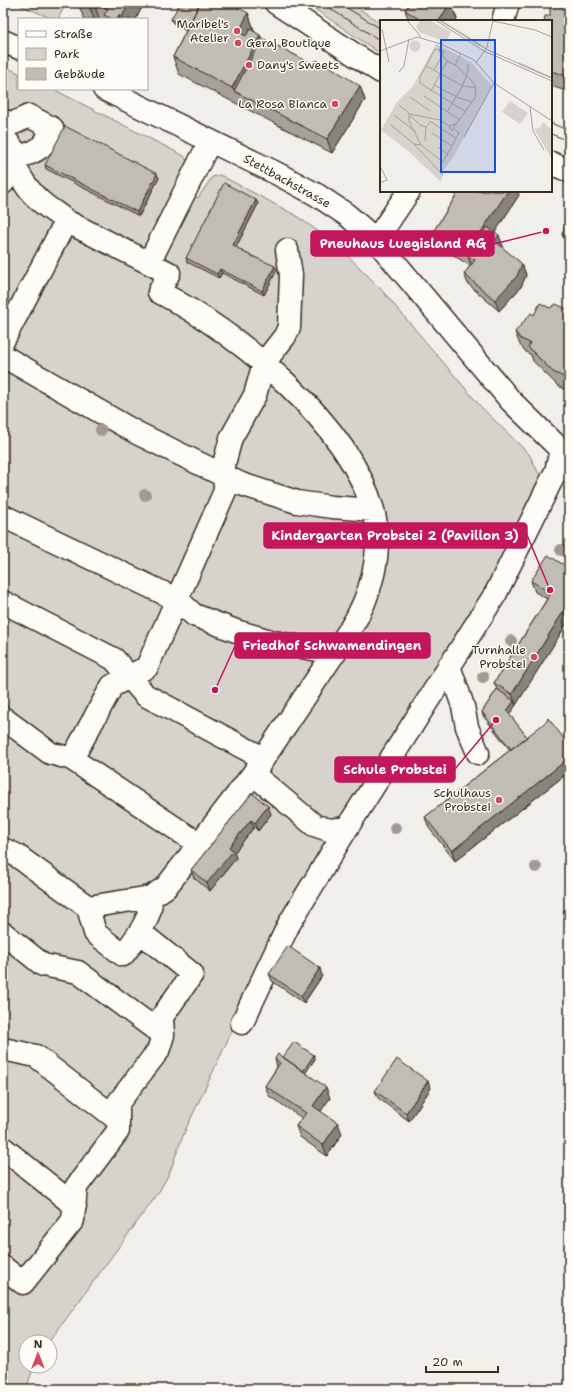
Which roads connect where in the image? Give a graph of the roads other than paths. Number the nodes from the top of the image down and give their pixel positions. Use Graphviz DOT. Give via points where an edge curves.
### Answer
graph roads {
  1 [pos="276,3"];
  2 [pos="508,3"];
  3 [pos="503,20"];
  4 [pos="3,41"];
  5 [pos="18,48"];
  6 [pos="380,71"];
  7 [pos="106,90"];
  8 [pos="3,121"];
  9 [pos="3,136"];
  10 [pos="210,141"];
  11 [pos="552,163"];
  12 [pos="12,168"];
  13 [pos="569,171"];
  14 [pos="408,192"];
  15 [pos="66,221"];
  16 [pos="376,240"];
  17 [pos="287,250"];
  18 [pos="149,263"];
  19 [pos="3,341"];
  20 [pos="3,356"];
  21 [pos="264,363"];
  22 [pos="565,452"];
  23 [pos="226,476"];
  24 [pos="373,510"];
  25 [pos="3,516"];
  26 [pos="178,600"];
  27 [pos="3,602"];
  28 [pos="335,653"];
  29 [pos="449,666"];
  30 [pos="129,676"];
  31 [pos="3,718"];
  32 [pos="478,753"];
  33 [pos="72,759"];
  34 [pos="258,766"];
  35 [pos="347,828"];
  36 [pos="199,844"];
  37 [pos="3,849"];
  38 [pos="151,897"];
  39 [pos="88,907"];
  40 [pos="140,932"];
  41 [pos="3,933"];
  42 [pos="242,1023"];
  43 [pos="163,1035"];
  44 [pos="3,1049"];
  45 [pos="118,1120"];
  46 [pos="3,1148"];
  47 [pos="75,1206"];
  48 [pos="3,1267"];
  1 -- 6 [label="street"];
  2 -- 3 [label="street"];
  4 -- 5 [label="street"];
  7 -- 10 [label="street, Stettbachstrasse"];
  8 -- 12 [label="street" via="14,123 29,116 52,128 43,147"];
  9 -- 12 [label="street"];
  10 -- 16 [label="street, Stettbachstrasse" via="318,195"];
  10 -- 18 [label="street"];
  11 -- 13 [label="street"];
  12 -- 15 [label="street" via="39,200"];
  14 -- 16 [label="street"];
  15 -- 18 [label="street"];
  15 -- 19 [label="street"];
  16 -- 22 [label="street, Stettbachstrasse" via="511,401"];
  17 -- 21 [label="street" via="291,275 289,327"];
  18 -- 21 [label="street" via="169,273 159,292 236,339"];
  20 -- 23 [label="street" via="138,433"];
  21 -- 23 [label="street" via="255,395 226,452"];
  21 -- 24 [label="street" via="332,433 355,466"];
  22 -- 29 [label="street" via="496,593"];
  23 -- 24 [label="street" via="241,484 297,502"];
  23 -- 26 [label="street" via="225,491"];
  24 -- 28 [label="street" via="376,530 372,580 360,614"];
  25 -- 26 [label="street"];
  26 -- 28 [label="street" via="194,615 236,630 274,642"];
  26 -- 30 [label="street" via="147,667"];
  27 -- 30 [label="street" via="114,659"];
  28 -- 34 [label="street"];
  29 -- 32 [label="street" via="463,706 467,727"];
  29 -- 35 [label="street"];
  30 -- 33 [label="street" via="112,686"];
  30 -- 34 [label="street" via="145,695"];
  31 -- 33 [label="street" via="50,753"];
  33 -- 36 [label="street"];
  34 -- 35 [label="street" via="314,825 329,830"];
  34 -- 36 [label="street"];
  35 -- 42 [label="street" via="289,924"];
  36 -- 38 [label="street" via="166,887"];
  37 -- 39 [label="street"];
  38 -- 39 [label="street"];
  38 -- 40 [label="street" via="152,908"];
  39 -- 40 [label="street" via="95,933 123,955"];
  40 -- 43 [label="street" via="192,974 162,1017"];
  41 -- 43 [label="street" via="43,964 78,972"];
  43 -- 45 [label="street" via="158,1051 118,1103"];
  44 -- 45 [label="street" via="36,1056"];
  45 -- 47 [label="street" via="118,1131 76,1187"];
  46 -- 47 [label="street"];
  47 -- 48 [label="street" via="73,1220 23,1283"];
}
